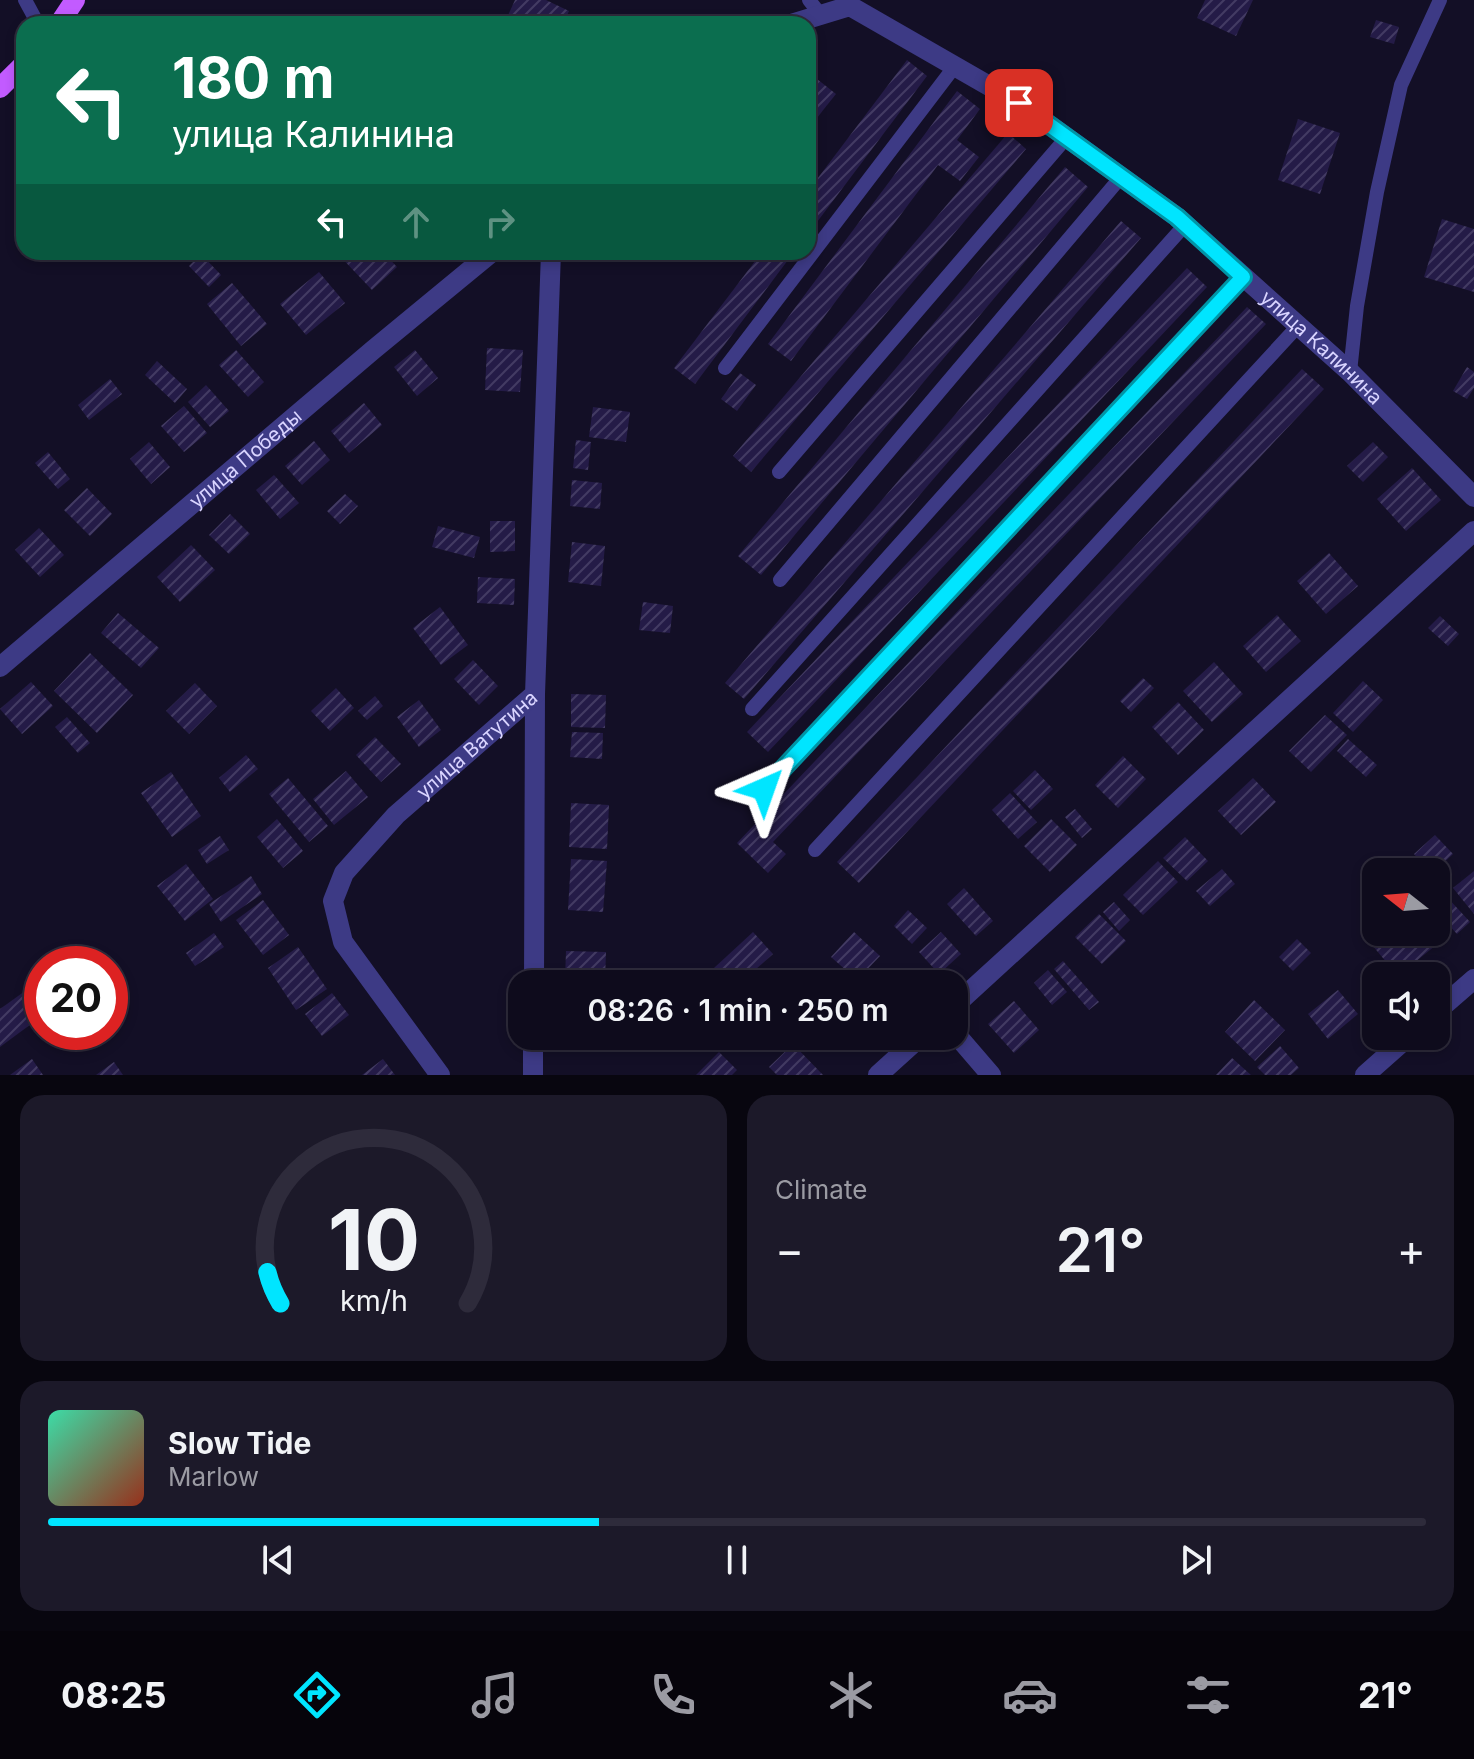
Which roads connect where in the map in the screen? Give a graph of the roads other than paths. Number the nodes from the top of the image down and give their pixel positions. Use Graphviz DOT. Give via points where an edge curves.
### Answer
graph roads {
  1 [pos="1440,0"];
  2 [pos="849,3"];
  3 [pos="815,7"];
  4 [pos="955,66"];
  5 [pos="16,72"];
  6 [pos="0,88"];
  7 [pos="1067,137"];
  8 [pos="1121,177"];
  9 [pos="1185,225"];
  10 [pos="816,249"];
  11 [pos="482,260"];
  12 [pos="551,260"];
  13 [pos="807,260"];
  14 [pos="1243,277"];
  15 [pos="1298,326"];
  16 [pos="725,368"];
  17 [pos="1350,372"];
  18 [pos="779,472"];
  19 [pos="1474,497"];
  20 [pos="1474,531"];
  21 [pos="780,580"];
  22 [pos="0,667"];
  23 [pos="535,694"];
  24 [pos="752,709"];
  25 [pos="764,789"];
  26 [pos="815,850"];
  27 [pos="534,970"];
  28 [pos="1474,979"];
  29 [pos="968,993"];
  30 [pos="1450,1000"];
  31 [pos="968,1048"];
  32 [pos="533,1050"];
  33 [pos="906,1050"];
  34 [pos="1393,1050"];
  35 [pos="440,1075"];
  36 [pos="533,1075"];
  37 [pos="878,1075"];
  38 [pos="991,1075"];
  39 [pos="1365,1075"];
  1 -- 17 [label="lane" via="1401,85 1362,277"];
  2 -- 3 [label="street, улица Калинина"];
  2 -- 4 [label="street, улица Калинина"];
  4 -- 7 [label="street, улица Калинина"];
  4 -- 10 [label="lane"];
  5 -- 6 [label="main road"];
  7 -- 8 [label="street, улица Калинина"];
  7 -- 18 [label="lane"];
  8 -- 9 [label="street, улица Калинина"];
  8 -- 21 [label="lane"];
  9 -- 14 [label="street, улица Калинина"];
  9 -- 24 [label="lane"];
  11 -- 22 [label="street, улица Победы"];
  12 -- 23 [label="street, улица Ватутина"];
  13 -- 16 [label="lane"];
  14 -- 15 [label="street, улица Калинина"];
  14 -- 25 [label="lane"];
  15 -- 17 [label="street, улица Калинина"];
  15 -- 26 [label="lane"];
  17 -- 19 [label="street, улица Калинина"];
  20 -- 29 [label="street"];
  23 -- 27 [label="street"];
  23 -- 35 [label="street, улица Ватутина" via="396,815 344,873 333,901 343,942"];
  28 -- 30 [label="street"];
  31 -- 38 [label="street"];
  32 -- 36 [label="street"];
  33 -- 37 [label="street"];
  34 -- 39 [label="street"];
}
